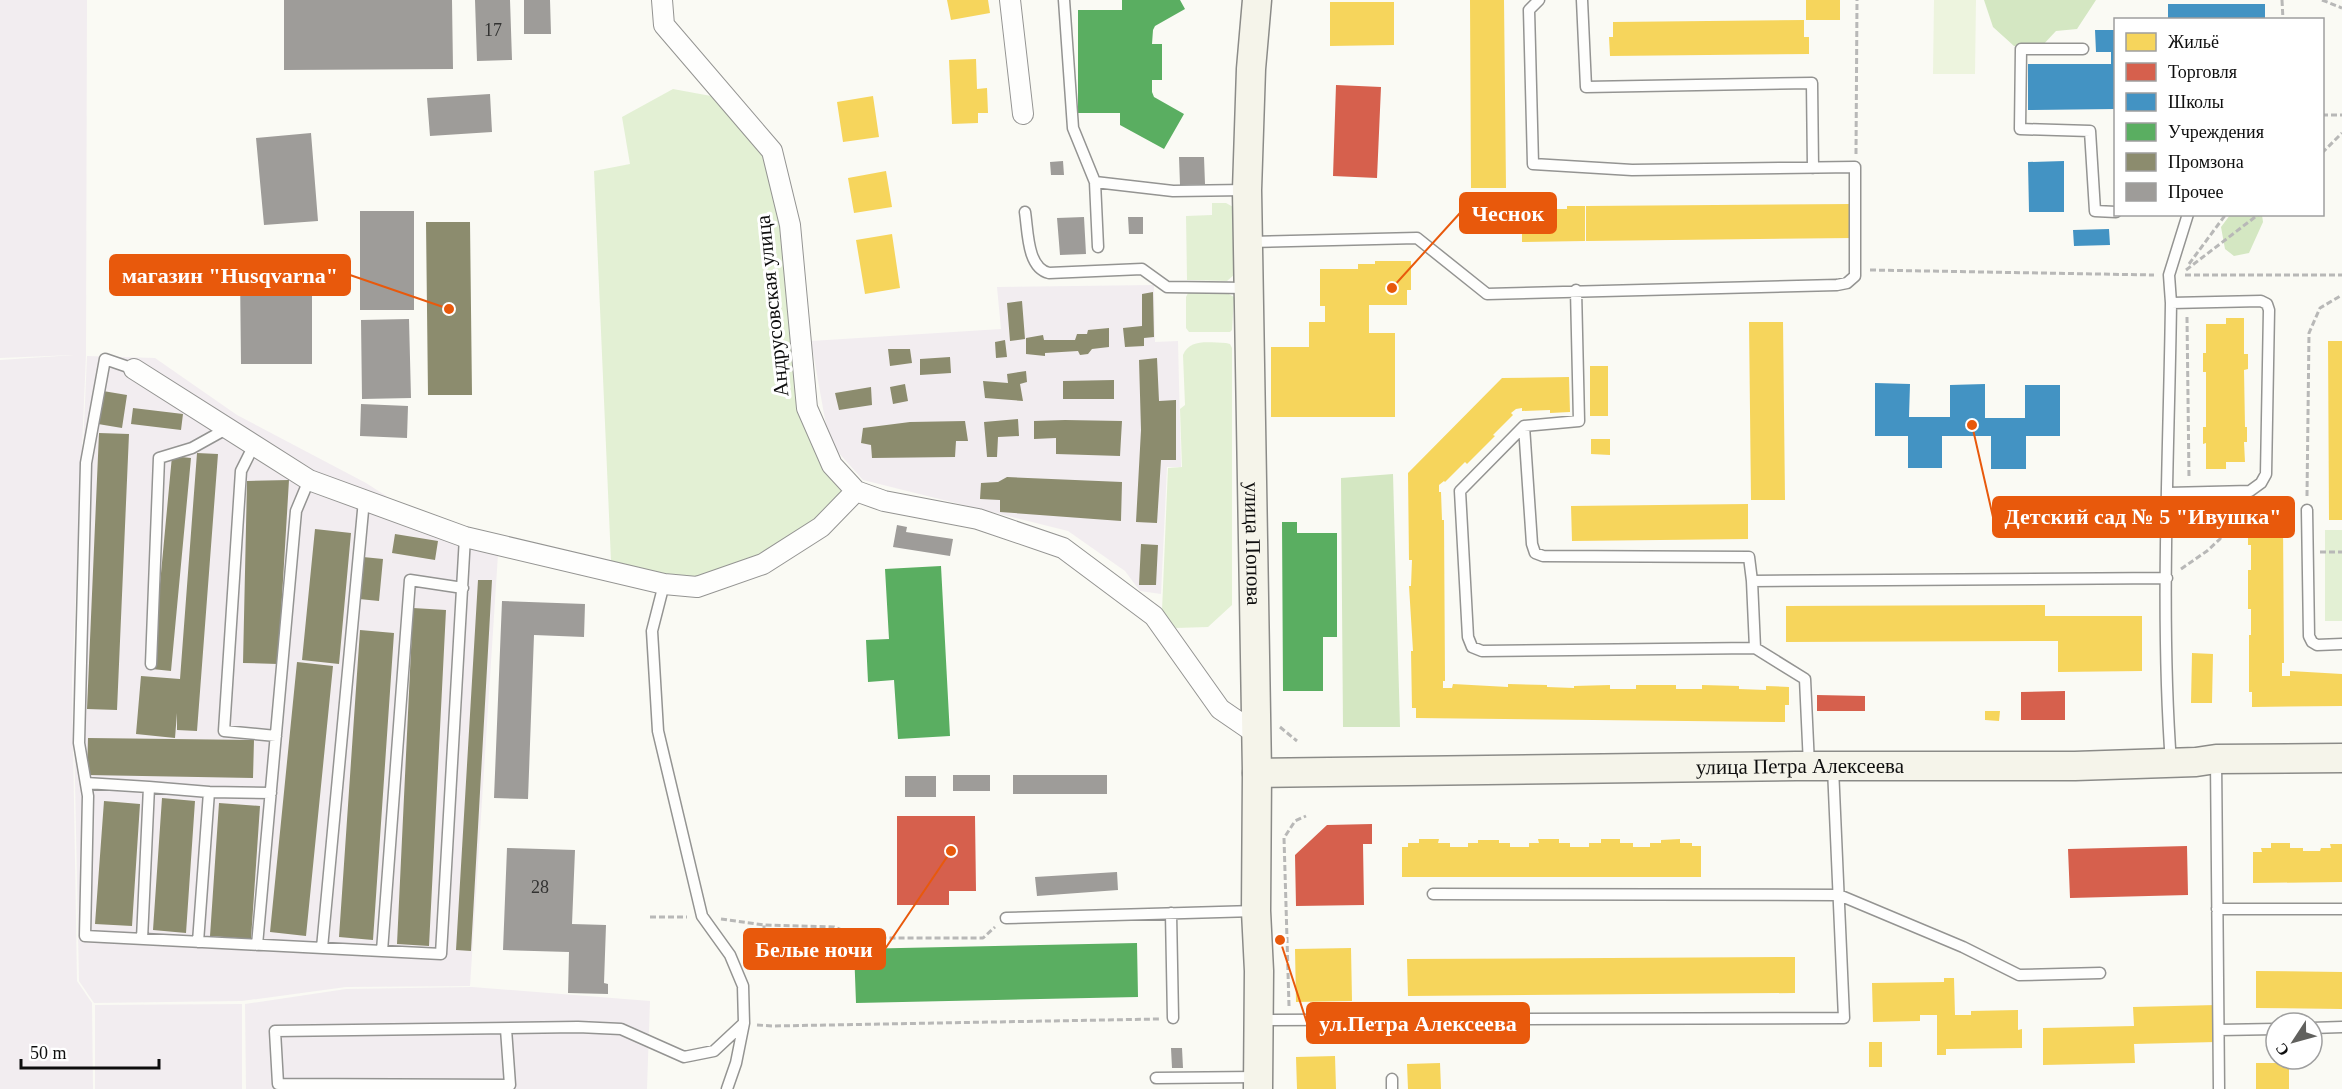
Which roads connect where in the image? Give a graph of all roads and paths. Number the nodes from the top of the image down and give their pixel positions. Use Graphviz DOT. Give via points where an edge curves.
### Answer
graph roads {
  1 [pos="662,0"];
  2 [pos="1010,0"];
  3 [pos="1064,0"];
  4 [pos="1257,0"];
  5 [pos="1539,0"];
  6 [pos="1582,0"];
  7 [pos="1857,0"];
  8 [pos="2282,0"];
  9 [pos="2322,0"];
  10 [pos="2342,8"];
  11 [pos="2283,18"];
  12 [pos="2083,49"];
  13 [pos="1023,114"];
  14 [pos="2324,115"];
  15 [pos="2342,116"];
  16 [pos="2342,132"];
  17 [pos="2324,151"];
  18 [pos="1856,166"];
  19 [pos="1813,168"];
  20 [pos="1095,182"];
  21 [pos="1247,190"];
  22 [pos="1025,212"];
  23 [pos="2114,212"];
  24 [pos="2188,216"];
  25 [pos="2224,216"];
  26 [pos="2256,216"];
  27 [pos="1249,242"];
  28 [pos="1098,247"];
  29 [pos="1856,270"];
  30 [pos="2175,275"];
  31 [pos="2342,275"];
  32 [pos="1248,288"];
  33 [pos="1576,290"];
  34 [pos="2342,295"];
  35 [pos="2171,303"];
  36 [pos="2187,303"];
  37 [pos="134,369"];
  38 [pos="1524,426"];
  39 [pos="228,428"];
  40 [pos="254,445"];
  41 [pos="309,480"];
  42 [pos="856,490"];
  43 [pos="2168,493"];
  44 [pos="2189,493"];
  45 [pos="364,500"];
  46 [pos="2307,510"];
  47 [pos="2225,513"];
  48 [pos="465,537"];
  49 [pos="2307,552"];
  50 [pos="2342,552"];
  51 [pos="2178,571"];
  52 [pos="2167,578"];
  53 [pos="1752,581"];
  54 [pos="664,584"];
  55 [pos="462,588"];
  56 [pos="2342,644"];
  57 [pos="1755,648"];
  58 [pos="151,664"];
  59 [pos="1255,734"];
  60 [pos="276,736"];
  61 [pos="2342,758"];
  62 [pos="2216,759"];
  63 [pos="2171,764"];
  64 [pos="1821,767"];
  65 [pos="1257,773"];
  66 [pos="86,783"];
  67 [pos="149,787"];
  68 [pos="209,792"];
  69 [pos="271,793"];
  70 [pos="1306,816"];
  71 [pos="1433,894"];
  72 [pos="1839,895"];
  73 [pos="2217,909"];
  74 [pos="2342,909"];
  75 [pos="1256,911"];
  76 [pos="1171,913"];
  77 [pos="702,916"];
  78 [pos="650,917"];
  79 [pos="1006,918"];
  80 [pos="764,925"];
  81 [pos="142,939"];
  82 [pos="198,942"];
  83 [pos="257,945"];
  84 [pos="322,948"];
  85 [pos="382,951"];
  86 [pos="2100,973"];
  87 [pos="743,986"];
  88 [pos="1173,1018"];
  89 [pos="1259,1020"];
  90 [pos="1290,1020"];
  91 [pos="744,1023"];
  92 [pos="2342,1027"];
  93 [pos="2324,1028"];
  94 [pos="506,1029"];
  95 [pos="2264,1029"];
  96 [pos="2219,1030"];
  97 [pos="1156,1078"];
  98 [pos="1258,1083"];
  99 [pos="727,1089"];
  100 [pos="2219,1089"];
  1 -- 42 [label="street, Андрусовская улица" via="664,25 772,151 790,225 807,408 832,465"];
  2 -- 13 [label="street"];
  3 -- 20 [label="lane" via="1073,128"];
  4 -- 21 [label="street, улица Попова"];
  5 -- 19 [label="lane" via="1529,10 1533,164 1632,170"];
  6 -- 19 [label="lane" via="1586,87 1812,83"];
  7 -- 18 [label="path"];
  8 -- 11 [label="path"];
  9 -- 10 [label="path"];
  12 -- 23 [label="lane" via="2021,49 2020,129 2090,131 2095,211"];
  14 -- 15 [label="path"];
  16 -- 17 [label="path"];
  18 -- 19 [label="lane"];
  18 -- 29 [label="lane"];
  20 -- 21 [label="lane" via="1173,191"];
  20 -- 28 [label="lane"];
  21 -- 27 [label="street, улица Попова"];
  22 -- 32 [label="lane" via="1034,264 1041,272 1142,269 1167,287"];
  24 -- 30 [label="lane"];
  25 -- 30 [label="path"];
  26 -- 30 [label="path"];
  27 -- 32 [label="street, улица Попова"];
  27 -- 33 [label="lane" via="1417,238 1487,294"];
  29 -- 30 [label="path"];
  29 -- 33 [label="lane" via="1847,283 1837,285"];
  30 -- 31 [label="path"];
  30 -- 35 [label="lane"];
  32 -- 59 [label="street, улица Попова"];
  33 -- 38 [label="lane" via="1579,421"];
  34 -- 46 [label="path" via="2320,308 2309,333"];
  35 -- 36 [label="lane"];
  35 -- 43 [label="lane"];
  36 -- 44 [label="path"];
  36 -- 44 [label="lane" via="2260,301 2270,310 2266,474 2250,490"];
  37 -- 39 [label="street"];
  37 -- 66 [label="lane" via="105,359 86,463 78,743"];
  38 -- 53 [label="lane" via="1535,553 1749,557"];
  38 -- 57 [label="lane" via="1460,491 1468,637 1472,647 1482,651"];
  39 -- 40 [label="street"];
  39 -- 58 [label="lane" via="192,448 159,458"];
  40 -- 41 [label="street"];
  40 -- 60 [label="lane" via="241,471 224,731"];
  41 -- 45 [label="street"];
  41 -- 60 [label="lane" via="296,511"];
  42 -- 54 [label="street" via="821,527 763,564 697,587"];
  42 -- 59 [label="street" via="884,501 978,519 1063,548 1154,616 1220,709"];
  43 -- 44 [label="lane"];
  43 -- 52 [label="lane"];
  44 -- 47 [label="path" via="2198,508"];
  45 -- 48 [label="street"];
  45 -- 84 [label="lane"];
  46 -- 47 [label="path"];
  46 -- 49 [label="lane"];
  47 -- 51 [label="path" via="2220,539"];
  48 -- 54 [label="street"];
  48 -- 55 [label="lane"];
  49 -- 50 [label="path"];
  49 -- 56 [label="lane" via="2309,636 2317,645"];
  52 -- 53 [label="lane"];
  52 -- 63 [label="lane"];
  53 -- 57 [label="lane"];
  54 -- 77 [label="lane" via="652,631 658,731"];
  55 -- 85 [label="lane" via="410,580"];
  55 -- 85 [label="lane" via="441,954"];
  57 -- 64 [label="lane" via="1805,679"];
  59 -- 65 [label="street, улица Попова"];
  60 -- 69 [label="lane"];
  61 -- 62 [label="street, улица Петра Алексеева"];
  62 -- 63 [label="street, улица Петра Алексеева"];
  62 -- 73 [label="lane"];
  63 -- 64 [label="street, улица Петра Алексеева"];
  64 -- 65 [label="street, улица Петра Алексеева"];
  64 -- 72 [label="lane" via="1833,790"];
  65 -- 75 [label="street, улица Попова"];
  66 -- 67 [label="lane"];
  66 -- 81 [label="lane" via="85,936"];
  67 -- 68 [label="lane"];
  67 -- 81 [label="lane"];
  68 -- 69 [label="lane"];
  68 -- 82 [label="lane"];
  69 -- 83 [label="lane"];
  70 -- 90 [label="path" via="1295,821 1284,838"];
  71 -- 72 [label="lane"];
  72 -- 86 [label="lane" via="2019,975"];
  72 -- 90 [label="lane" via="1844,1018"];
  73 -- 74 [label="lane"];
  73 -- 96 [label="lane"];
  75 -- 76 [label="lane"];
  75 -- 89 [label="street, улица Попова"];
  76 -- 79 [label="lane"];
  76 -- 88 [label="lane"];
  77 -- 78 [label="path"];
  77 -- 80 [label="path"];
  77 -- 87 [label="lane" via="730,956"];
  79 -- 80 [label="path" via="983,938 863,938 834,927"];
  80 -- 87 [label="path"];
  81 -- 82 [label="lane"];
  82 -- 83 [label="lane"];
  83 -- 84 [label="lane"];
  84 -- 85 [label="lane"];
  87 -- 91 [label="lane"];
  88 -- 91 [label="path" via="773,1026"];
  89 -- 90 [label="lane"];
  89 -- 98 [label="street, улица Попова"];
  91 -- 94 [label="lane" via="714,1051 684,1057 621,1029"];
  91 -- 99 [label="lane"];
  92 -- 93 [label="lane"];
  94 -- 94 [label="lane" via="274,1031 278,1084 510,1085"];
  95 -- 96 [label="lane"];
  96 -- 100 [label="lane"];
  97 -- 98 [label="lane"];
}
